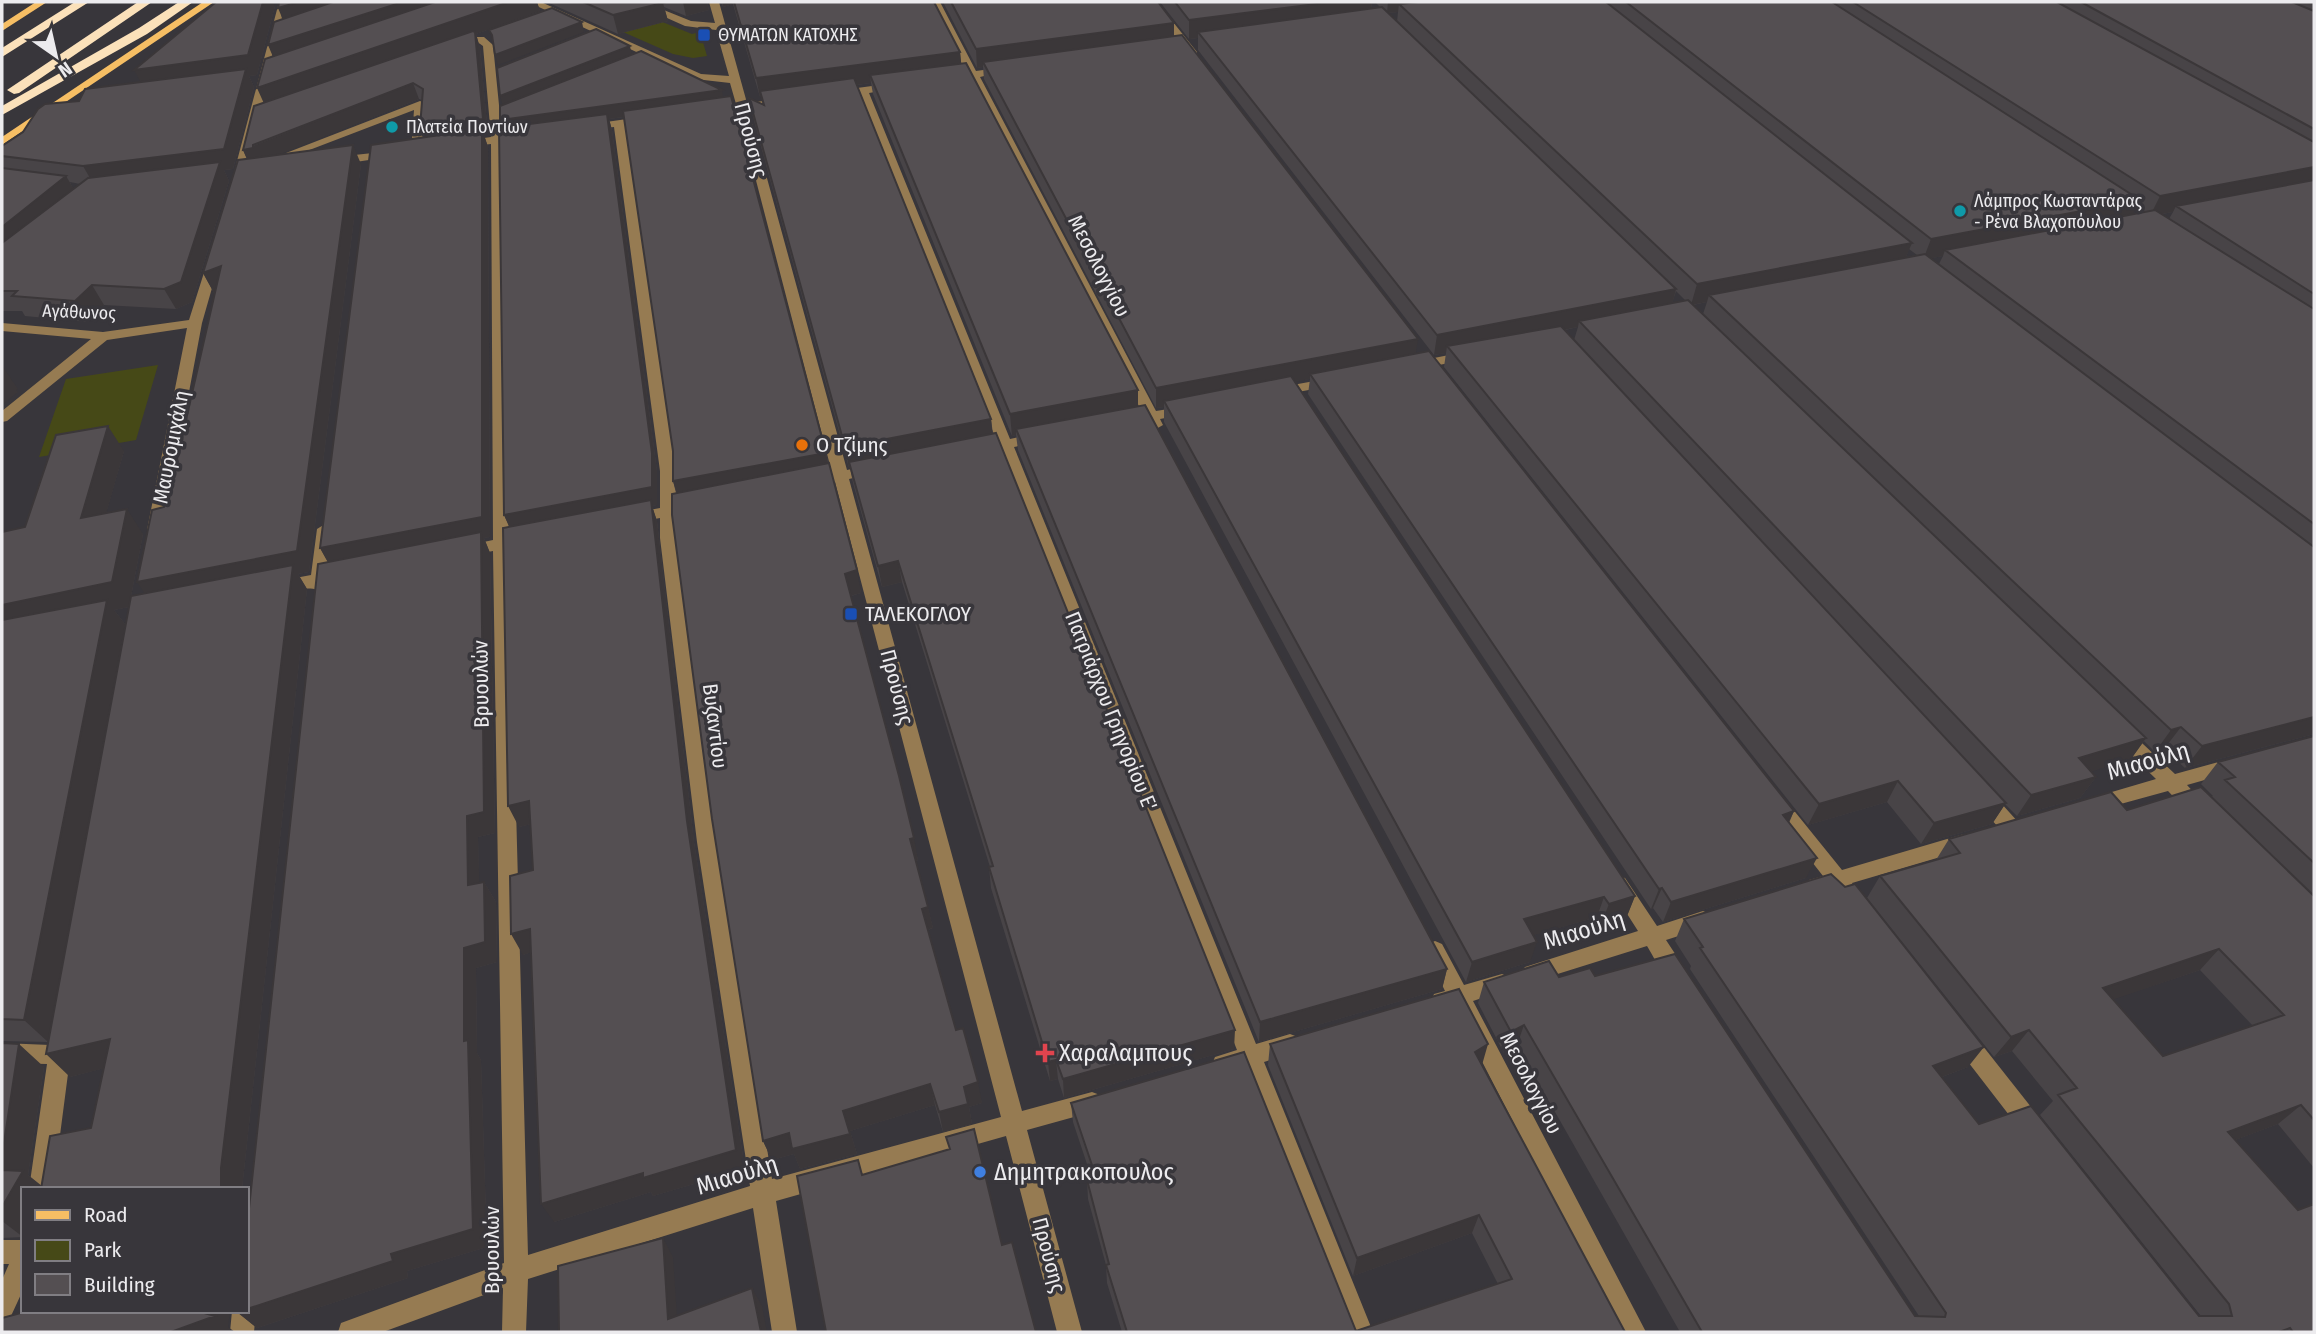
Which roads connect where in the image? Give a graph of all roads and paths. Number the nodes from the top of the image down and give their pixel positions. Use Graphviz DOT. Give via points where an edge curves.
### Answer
graph roads {
  1 [pos="32,2"];
  2 [pos="42,2"];
  3 [pos="83,2"];
  4 [pos="146,2"];
  5 [pos="187,2"];
  6 [pos="209,2"];
  7 [pos="284,2"];
  8 [pos="533,2"];
  9 [pos="636,2"];
  10 [pos="714,2"];
  11 [pos="934,2"];
  12 [pos="1152,2"];
  13 [pos="555,12"];
  14 [pos="542,16"];
  15 [pos="2,20"];
  16 [pos="721,27"];
  17 [pos="2,29"];
  18 [pos="600,32"];
  19 [pos="288,33"];
  20 [pos="493,34"];
  21 [pos="275,37"];
  22 [pos="588,37"];
  23 [pos="480,39"];
  24 [pos="467,43"];
  25 [pos="2,52"];
  26 [pos="649,55"];
  27 [pos="637,60"];
  28 [pos="1203,68"];
  29 [pos="503,69"];
  30 [pos="1013,69"];
  31 [pos="492,74"];
  32 [pos="974,75"];
  33 [pos="734,80"];
  34 [pos="932,80"];
  35 [pos="904,84"];
  36 [pos="863,90"];
  37 [pos="72,95"];
  38 [pos="95,96"];
  39 [pos="822,96"];
  40 [pos="2,98"];
  41 [pos="796,99"];
  42 [pos="742,107"];
  43 [pos="2,111"];
  44 [pos="701,112"];
  45 [pos="660,118"];
  46 [pos="619,123"];
  47 [pos="574,129"];
  48 [pos="535,134"];
  49 [pos="495,140"];
  50 [pos="2,142"];
  51 [pos="456,145"];
  52 [pos="430,149"];
  53 [pos="417,151"];
  54 [pos="318,164"];
  55 [pos="292,167"];
  56 [pos="253,170"];
  57 [pos="240,174"];
  58 [pos="227,175"];
  59 [pos="233,198"];
  60 [pos="218,248"];
  61 [pos="195,323"];
  62 [pos="2,327"];
  63 [pos="103,336"];
  64 [pos="1482,353"];
  65 [pos="1403,368"];
  66 [pos="1349,378"];
  67 [pos="1295,389"];
  68 [pos="1256,396"];
  69 [pos="1204,407"];
  70 [pos="1310,412"];
  71 [pos="1152,417"];
  72 [pos="2,418"];
  73 [pos="1111,425"];
  74 [pos="1057,435"];
  75 [pos="1165,442"];
  76 [pos="1004,445"];
  77 [pos="963,453"];
  78 [pos="895,466"];
  79 [pos="841,476"];
  80 [pos="788,486"];
  81 [pos="708,503"];
  82 [pos="327,511"];
  83 [pos="667,511"];
  84 [pos="616,521"];
  85 [pos="539,536"];
  86 [pos="500,544"];
  87 [pos="151,548"];
  88 [pos="449,554"];
  89 [pos="358,571"];
  90 [pos="319,579"];
  91 [pos="267,589"];
  92 [pos="316,606"];
  93 [pos="2110,723"];
  94 [pos="2249,760"];
  95 [pos="2170,782"];
  96 [pos="1761,783"];
  97 [pos="1975,788"];
  98 [pos="2078,809"];
  99 [pos="2208,819"];
  100 [pos="2039,821"];
  101 [pos="2012,828"];
  102 [pos="1606,866"];
  103 [pos="1838,879"];
  104 [pos="1798,891"];
  105 [pos="1855,901"];
  106 [pos="1718,916"];
  107 [pos="1427,934"];
  108 [pos="1652,936"];
  109 [pos="1691,994"];
  110 [pos="1460,996"];
  111 [pos="1420,1007"];
  112 [pos="1948,1020"];
  113 [pos="64,1028"];
  114 [pos="1315,1037"];
  115 [pos="2,1053"];
  116 [pos="59,1055"];
  117 [pos="1250,1056"];
  118 [pos="1197,1071"];
  119 [pos="1119,1094"];
  120 [pos="1014,1126"];
  121 [pos="2042,1138"];
  122 [pos="41,1187"];
  123 [pos="764,1194"];
  124 [pos="2,1252"];
  125 [pos="21,1252"];
  126 [pos="21,1266"];
  127 [pos="516,1271"];
  128 [pos="2,1307"];
  129 [pos="244,1313"];
  130 [pos="242,1332"];
  131 [pos="350,1332"];
  132 [pos="514,1332"];
  133 [pos="785,1332"];
  134 [pos="1070,1332"];
  135 [pos="1361,1332"];
  136 [pos="1634,1332"];
  1 -- 15 [label="main road"];
  2 -- 17 [label="main road"];
  3 -- 25 [label="highway"];
  4 -- 40 [label="highway"];
  5 -- 43 [label="highway"];
  6 -- 37 [label="main road"];
  7 -- 21 [label="street"];
  8 -- 13 [label="street"];
  9 -- 16 [label="street" via="690,24"];
  10 -- 16 [label="street, Προύσης"];
  11 -- 32 [label="street, Μεσολογγίου"];
  12 -- 28 [label="street"];
  13 -- 14 [label="street"];
  13 -- 18 [label="street"];
  16 -- 33 [label="street, Προύσης"];
  18 -- 22 [label="street"];
  18 -- 26 [label="street"];
  19 -- 21 [label="street"];
  20 -- 23 [label="street"];
  21 -- 57 [label="street" via="259,116"];
  23 -- 24 [label="street"];
  23 -- 31 [label="street, Βρυουλών" via="488,45"];
  26 -- 27 [label="street"];
  26 -- 33 [label="street" via="699,77"];
  29 -- 31 [label="street"];
  30 -- 32 [label="street"];
  31 -- 49 [label="street, Βρυουλών" via="501,114"];
  32 -- 34 [label="street"];
  32 -- 71 [label="street, Μεσολογγίου"];
  33 -- 42 [label="street, Προύσης"];
  35 -- 36 [label="street"];
  36 -- 39 [label="street"];
  36 -- 76 [label="street, Πατριάρχου Γρηγορίου Ε'"];
  37 -- 38 [label="street"];
  37 -- 50 [label="main road"];
  41 -- 42 [label="street"];
  42 -- 44 [label="street"];
  42 -- 79 [label="street, Προύσης"];
  45 -- 46 [label="street"];
  46 -- 47 [label="street"];
  46 -- 83 [label="street, Βυζαντίου" via="668,471"];
  48 -- 49 [label="street"];
  49 -- 51 [label="street"];
  49 -- 86 [label="street, Βρυουλών"];
  52 -- 53 [label="street"];
  53 -- 54 [label="street" via="370,164"];
  53 -- 55 [label="street" via="420,104 266,167"];
  56 -- 57 [label="street"];
  57 -- 58 [label="street"];
  57 -- 59 [label="street"];
  60 -- 61 [label="street, Μαυρομιχάλη"];
  61 -- 63 [label="street, Αγάθωνος"];
  61 -- 87 [label="street, Μαυρομιχάλη"];
  62 -- 63 [label="street, Αγάθωνος"];
  63 -- 72 [label="street"];
  64 -- 65 [label="street"];
  66 -- 67 [label="street"];
  67 -- 68 [label="street"];
  67 -- 70 [label="street"];
  69 -- 71 [label="street"];
  71 -- 73 [label="street"];
  71 -- 75 [label="street, Μεσολογγίου"];
  74 -- 76 [label="street"];
  76 -- 77 [label="street"];
  76 -- 117 [label="street, Πατριάρχου Γρηγορίου Ε'"];
  78 -- 79 [label="street"];
  79 -- 80 [label="street"];
  79 -- 120 [label="street, Προύσης"];
  81 -- 83 [label="street"];
  82 -- 90 [label="street"];
  83 -- 84 [label="street"];
  83 -- 123 [label="street, Βυζαντίου" via="707,842"];
  85 -- 86 [label="street"];
  86 -- 88 [label="street"];
  86 -- 127 [label="street, Βρυουλών"];
  89 -- 90 [label="street"];
  90 -- 91 [label="street"];
  90 -- 92 [label="street"];
  93 -- 95 [label="street"];
  94 -- 95 [label="street, Μιαούλη"];
  95 -- 98 [label="street, Μιαούλη"];
  95 -- 99 [label="street"];
  96 -- 103 [label="street"];
  97 -- 101 [label="street"];
  100 -- 101 [label="street"];
  101 -- 103 [label="street"];
  102 -- 108 [label="street"];
  103 -- 104 [label="street"];
  103 -- 105 [label="street"];
  106 -- 108 [label="street, Μιαούλη"];
  107 -- 110 [label="street, Μεσολογγίου"];
  108 -- 109 [label="street"];
  108 -- 110 [label="street, Μιαούλη"];
  110 -- 111 [label="street, Μιαούλη"];
  110 -- 136 [label="street, Μεσολογγίου"];
  112 -- 121 [label="street"];
  113 -- 116 [label="street"];
  114 -- 117 [label="street"];
  115 -- 116 [label="street"];
  116 -- 122 [label="street"];
  117 -- 118 [label="street"];
  117 -- 135 [label="street, Πατριάρχου Γρηγορίου Ε'"];
  119 -- 120 [label="street, Μιαούλη"];
  120 -- 123 [label="street, Μιαούλη"];
  120 -- 134 [label="street, Προύσης"];
  123 -- 127 [label="street, Μιαούλη"];
  123 -- 133 [label="street, Βυζαντίου"];
  124 -- 125 [label="street"];
  126 -- 128 [label="street"];
  127 -- 131 [label="street, Μιαούλη"];
  127 -- 132 [label="street, Βρυουλών"];
  129 -- 130 [label="street"];
}
